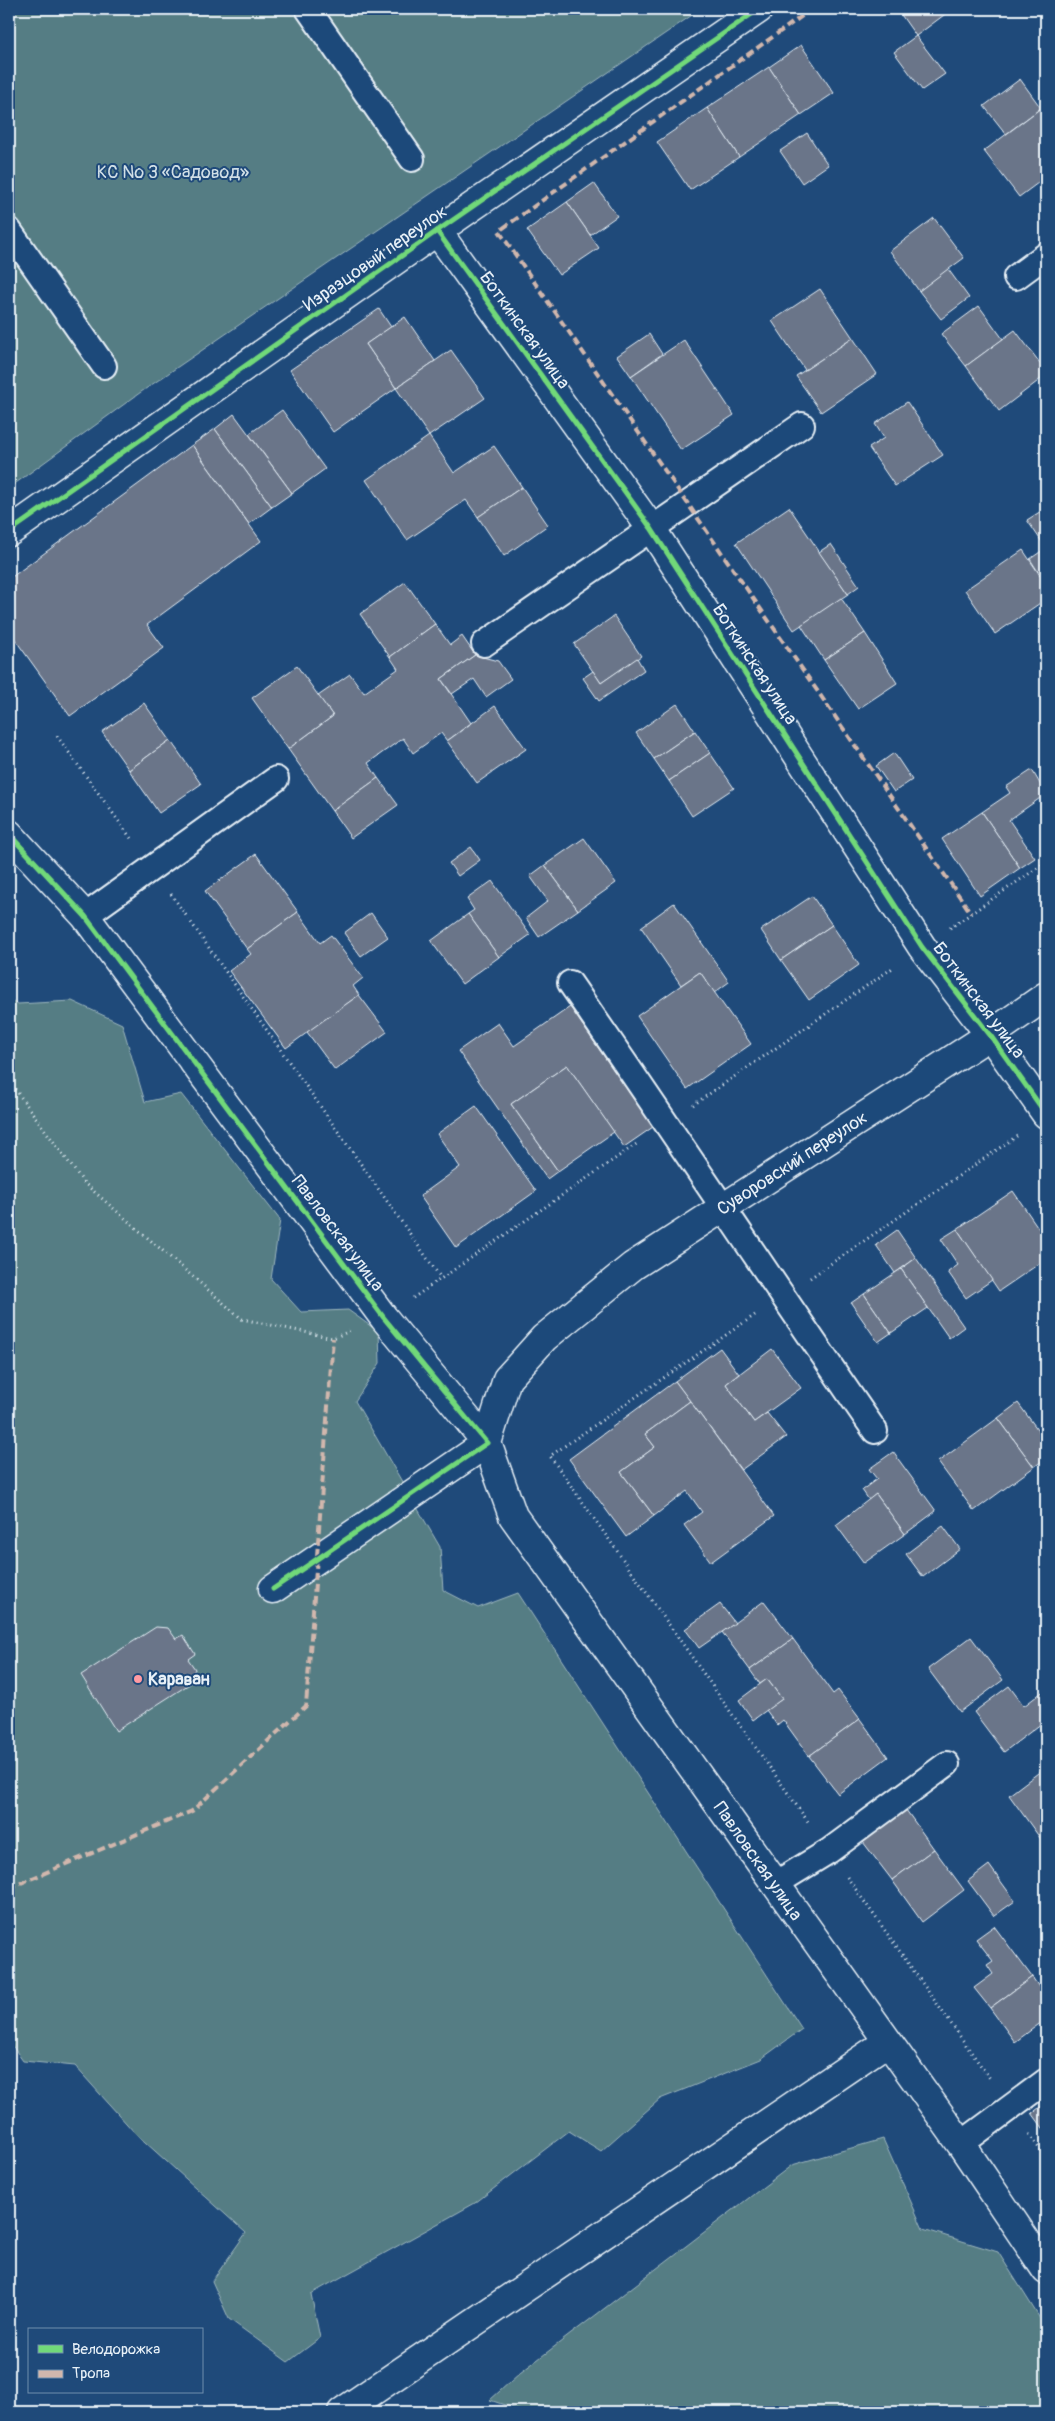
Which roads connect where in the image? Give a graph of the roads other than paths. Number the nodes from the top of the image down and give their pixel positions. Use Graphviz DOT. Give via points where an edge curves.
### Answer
graph roads {
  1 [pos="308,9"];
  2 [pos="759,9"];
  3 [pos="412,159"];
  4 [pos="9,230"];
  5 [pos="437,231"];
  6 [pos="1046,255"];
  7 [pos="1016,277"];
  8 [pos="104,366"];
  9 [pos="802,425"];
  10 [pos="651,528"];
  11 [pos="9,532"];
  12 [pos="484,644"];
  13 [pos="276,779"];
  14 [pos="9,834"];
  15 [pos="85,916"];
  16 [pos="570,983"];
  17 [pos="1046,996"];
  18 [pos="990,1035"];
  19 [pos="1046,1114"];
  20 [pos="723,1208"];
  21 [pos="875,1431"];
  22 [pos="487,1443"];
  23 [pos="273,1589"];
  24 [pos="947,1764"];
  25 [pos="775,1884"];
  26 [pos="887,2042"];
  27 [pos="1046,2081"];
  28 [pos="961,2144"];
  29 [pos="1046,2270"];
  30 [pos="342,2412"];
  1 -- 3 [label="lane"];
  2 -- 5 [label="street, Изразцовый переулок"];
  4 -- 8 [label="lane"];
  5 -- 10 [label="street, Боткинская улица"];
  5 -- 11 [label="street, Изразцовый переулок"];
  6 -- 7 [label="lane"];
  9 -- 10 [label="lane"];
  10 -- 12 [label="lane"];
  10 -- 18 [label="street, Боткинская улица" via="922,947"];
  13 -- 15 [label="lane"];
  14 -- 15 [label="street, Павловская улица"];
  15 -- 22 [label="street, Павловская улица" via="384,1318"];
  16 -- 20 [label="lane"];
  17 -- 18 [label="street, Суворовский переулок"];
  18 -- 19 [label="street, Боткинская улица"];
  18 -- 20 [label="street, Суворовский переулок"];
  20 -- 21 [label="lane"];
  20 -- 22 [label="street, Суворовский переулок" via="633,1266 544,1338 507,1379"];
  22 -- 23 [label="street"];
  22 -- 25 [label="street, Павловская улица" via="513,1516"];
  24 -- 25 [label="lane" via="829,1851"];
  25 -- 26 [label="street, Павловская улица"];
  26 -- 28 [label="street, Павловская улица"];
  26 -- 30 [label="street"];
  27 -- 28 [label="lane"];
  28 -- 29 [label="street, Павловская улица"];
}
